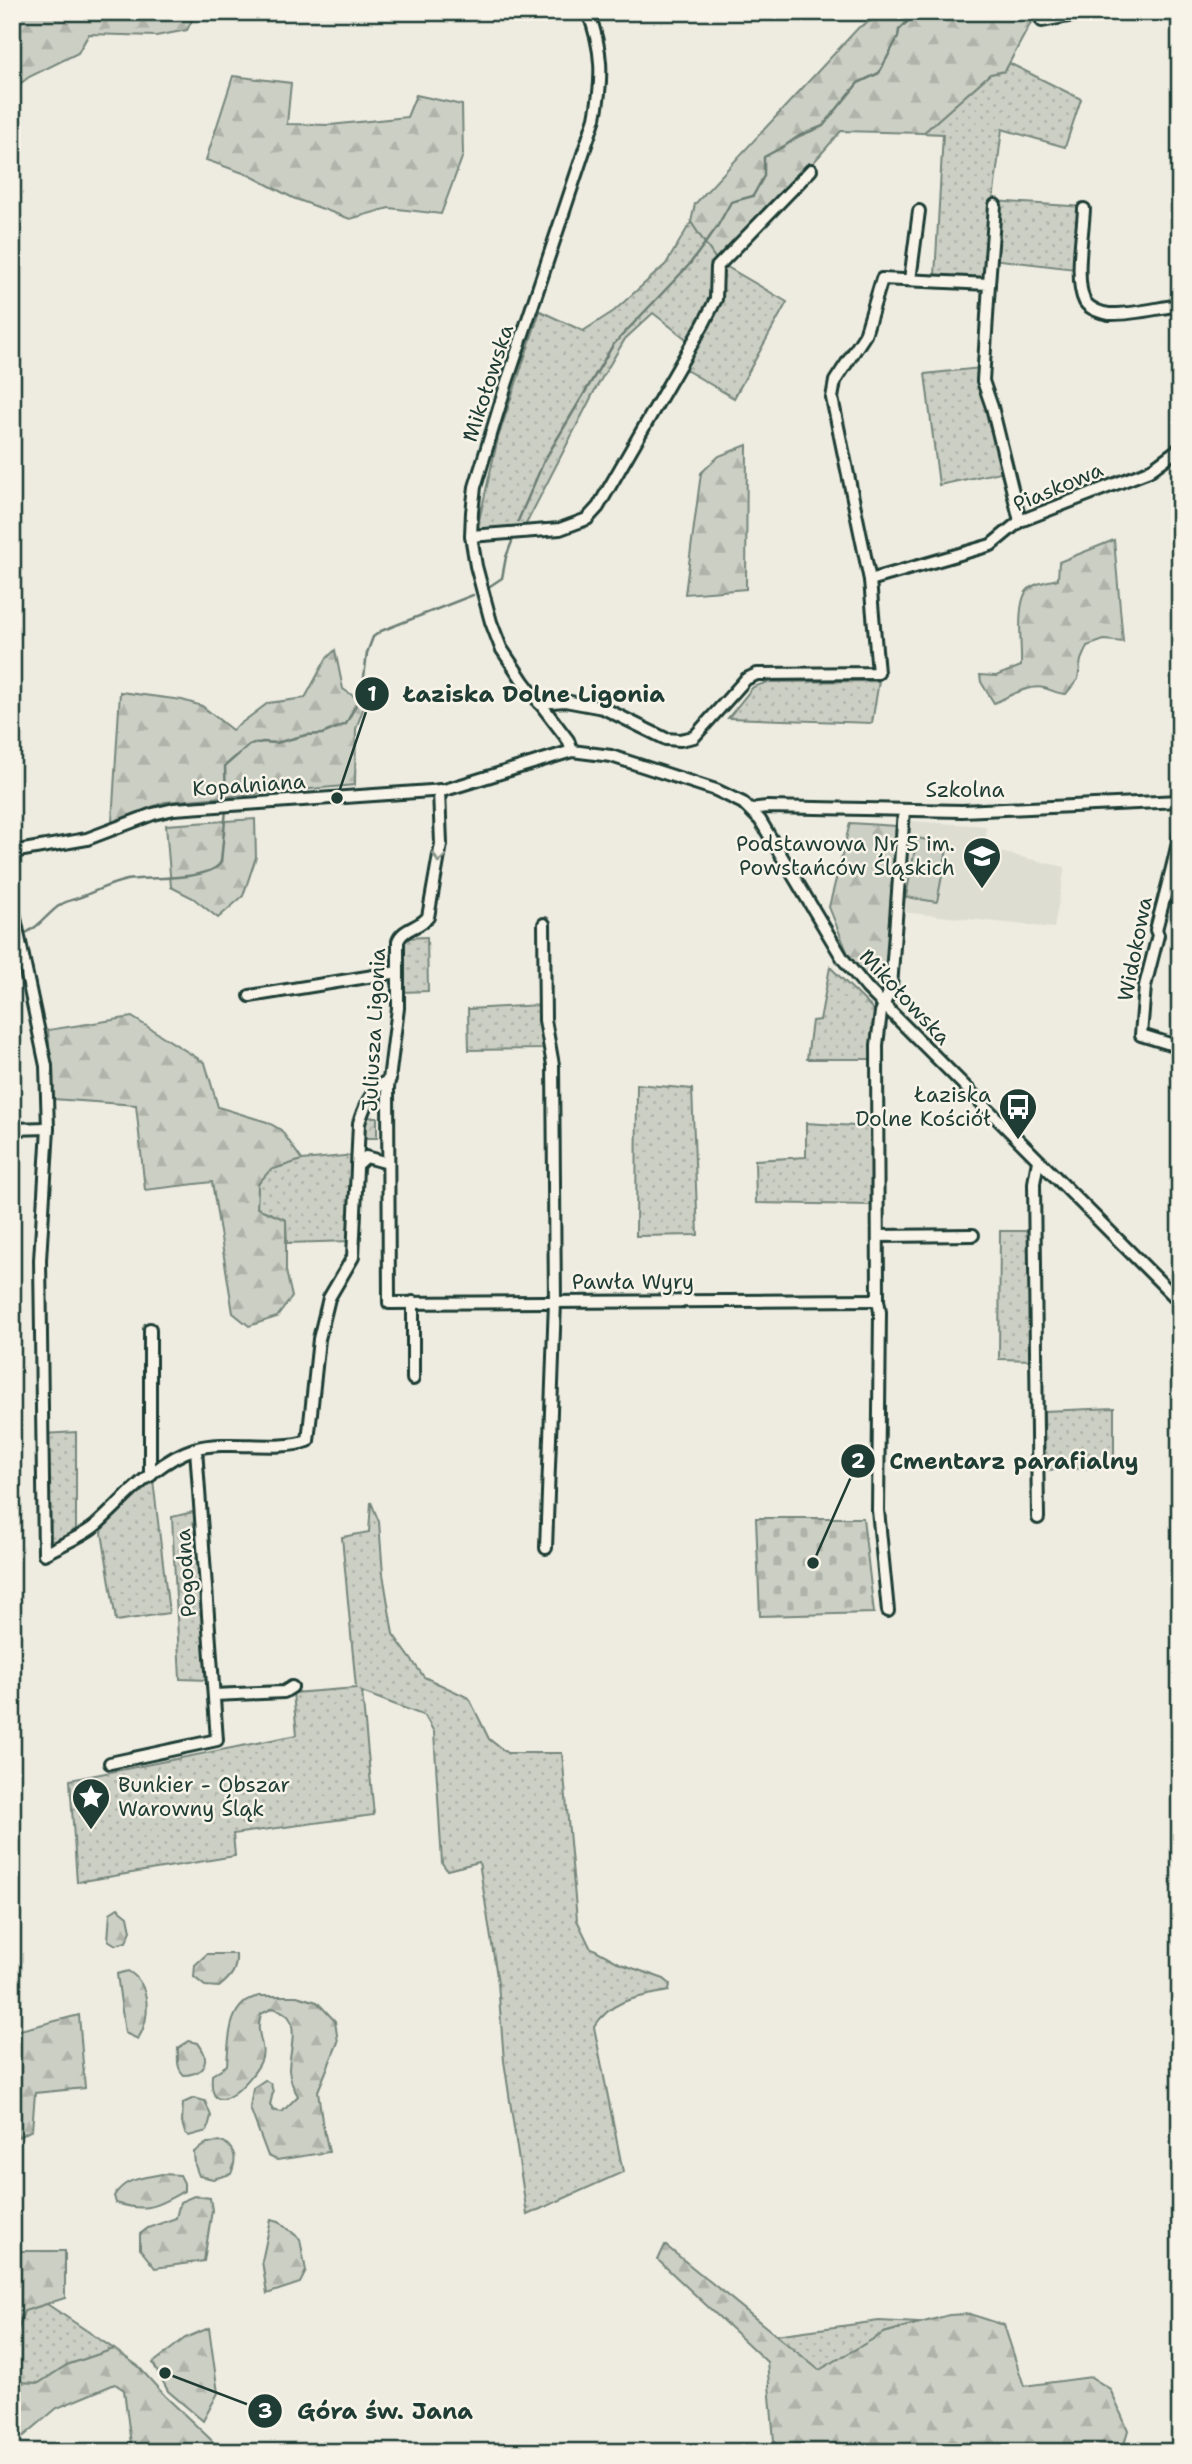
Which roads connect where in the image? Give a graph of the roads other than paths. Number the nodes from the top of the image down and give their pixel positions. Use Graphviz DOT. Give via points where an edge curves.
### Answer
graph roads {
  1 [pos="588,12"];
  2 [pos="1091,12"];
  3 [pos="1042,21"];
  4 [pos="811,170"];
  5 [pos="995,205"];
  6 [pos="1084,209"];
  7 [pos="919,211"];
  8 [pos="911,280"];
  9 [pos="989,284"];
  10 [pos="1180,306"];
  11 [pos="1180,448"];
  12 [pos="1020,521"];
  13 [pos="471,536"];
  14 [pos="870,580"];
  15 [pos="539,703"];
  16 [pos="572,751"];
  17 [pos="598,753"];
  18 [pos="439,790"];
  19 [pos="1180,801"];
  20 [pos="904,810"];
  21 [pos="752,811"];
  22 [pos="1180,832"];
  23 [pos="12,852"];
  24 [pos="12,904"];
  25 [pos="544,924"];
  26 [pos="398,972"];
  27 [pos="250,996"];
  28 [pos="885,1007"];
  29 [pos="1180,1048"];
  30 [pos="390,1079"];
  31 [pos="48,1128"];
  32 [pos="12,1129"];
  33 [pos="1038,1161"];
  34 [pos="388,1163"];
  35 [pos="357,1165"];
  36 [pos="878,1236"];
  37 [pos="973,1236"];
  38 [pos="878,1300"];
  39 [pos="555,1302"];
  40 [pos="1180,1302"];
  41 [pos="389,1303"];
  42 [pos="413,1303"];
  43 [pos="150,1329"];
  44 [pos="413,1379"];
  45 [pos="196,1449"];
  46 [pos="150,1476"];
  47 [pos="1038,1518"];
  48 [pos="546,1548"];
  49 [pos="888,1611"];
  50 [pos="292,1687"];
  51 [pos="214,1695"];
  52 [pos="110,1763"];
  1 -- 13 [label="street, Mikołowska" via="601,62 595,118 475,487"];
  2 -- 3 [label="street"];
  4 -- 13 [label="street" via="718,267 716,299 704,323 587,520 561,529"];
  5 -- 9 [label="street"];
  6 -- 10 [label="street" via="1081,287 1086,303 1108,314"];
  7 -- 8 [label="street"];
  8 -- 9 [label="street"];
  8 -- 14 [label="street" via="882,279 865,334 835,382 832,398"];
  9 -- 12 [label="street" via="983,381"];
  11 -- 12 [label="street, Piaskowa" via="1149,471"];
  12 -- 14 [label="street, Piaskowa" via="991,545"];
  13 -- 15 [label="street, Mikołowska" via="498,640"];
  14 -- 15 [label="street" via="877,673 757,674 746,679 694,737 680,740 666,739 603,708 565,701"];
  15 -- 16 [label="street, Mikołowska"];
  16 -- 17 [label="street, Kopalniana"];
  16 -- 18 [label="street, Kopalniana"];
  17 -- 21 [label="street, Mikołowska" via="716,789"];
  18 -- 23 [label="street, Kopalniana" via="153,814 87,839"];
  18 -- 26 [label="street, Juliusza Ligonia, one-way" via="441,844 428,917 402,933"];
  19 -- 20 [label="street, Szkolna" via="983,811"];
  20 -- 21 [label="street, Szkolna" via="767,807"];
  20 -- 28 [label="street" via="891,987"];
  21 -- 28 [label="street, Mikołowska" via="843,959"];
  22 -- 29 [label="street, Widokowa" via="1145,986 1141,1035"];
  24 -- 31 [label="street" via="46,1066"];
  25 -- 39 [label="street" via="545,1020 553,1065"];
  26 -- 27 [label="street"];
  26 -- 30 [label="street, Juliusza Ligonia"];
  28 -- 33 [label="street, Mikołowska"];
  28 -- 36 [label="street" via="876,1069"];
  30 -- 34 [label="street, Juliusza Ligonia"];
  30 -- 35 [label="street" via="379,1085 365,1104"];
  31 -- 32 [label="street"];
  31 -- 46 [label="street" via="40,1260 44,1554 94,1527"];
  33 -- 40 [label="street, Mikołowska"];
  33 -- 47 [label="street" via="1034,1183"];
  34 -- 35 [label="street" via="366,1157"];
  34 -- 41 [label="street, Juliusza Ligonia"];
  35 -- 45 [label="street" via="353,1257 329,1298 319,1339 308,1441"];
  36 -- 37 [label="street"];
  36 -- 38 [label="street"];
  38 -- 39 [label="street, Pawła Wyry"];
  38 -- 49 [label="street" via="878,1510"];
  39 -- 42 [label="street, Pawła Wyry"];
  39 -- 48 [label="street"];
  41 -- 42 [label="street, Pawła Wyry"];
  42 -- 44 [label="street"];
  43 -- 46 [label="street"];
  45 -- 46 [label="street"];
  45 -- 51 [label="street, Pogodna"];
  50 -- 51 [label="street" via="284,1692"];
  51 -- 52 [label="street, Pogodna" via="217,1740"];
}
